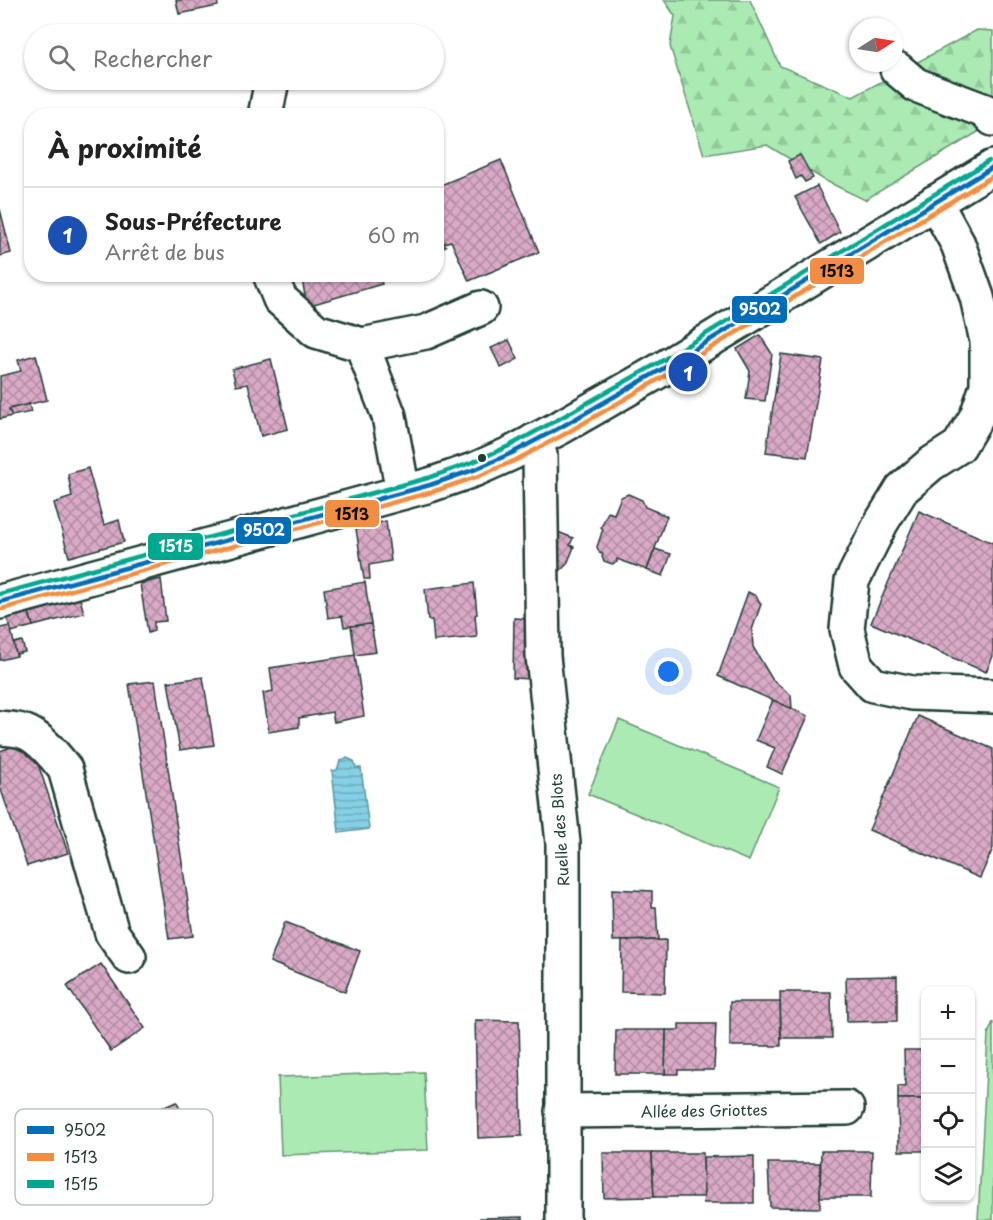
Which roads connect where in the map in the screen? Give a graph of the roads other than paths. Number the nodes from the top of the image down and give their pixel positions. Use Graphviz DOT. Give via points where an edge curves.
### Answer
graph roads {
  1 [pos="901,72"];
  2 [pos="270,90"];
  3 [pos="267,108"];
  4 [pos="993,119"];
  5 [pos="993,168"];
  6 [pos="936,202"];
  7 [pos="273,282"];
  8 [pos="481,308"];
  9 [pos="362,345"];
  10 [pos="534,441"];
  11 [pos="403,492"];
  12 [pos="0,602"];
  13 [pos="993,696"];
  14 [pos="0,728"];
  15 [pos="129,957"];
  16 [pos="847,1108"];
  17 [pos="562,1111"];
  18 [pos="563,1220"];
  1 -- 4 [label="street" via="916,85 985,111"];
  2 -- 3 [label="street"];
  5 -- 6 [label="street"];
  6 -- 10 [label="street" via="664,368"];
  6 -- 13 [label="street" via="958,244 976,297 987,342 987,386 977,416 959,446 902,489 881,523 852,580 847,629 856,666 873,685 912,693"];
  7 -- 9 [label="street" via="280,299 316,331"];
  8 -- 9 [label="street" via="426,332"];
  9 -- 11 [label="street" via="389,416"];
  10 -- 11 [label="street" via="476,469"];
  10 -- 17 [label="street, Ruelle des Blots" via="540,455 543,656 563,843"];
  11 -- 12 [label="street"];
  14 -- 15 [label="street" via="25,732 35,738 65,769 112,933"];
  16 -- 17 [label="street, Allée des Griottes"];
  17 -- 18 [label="street, Ruelle des Blots"];
}
